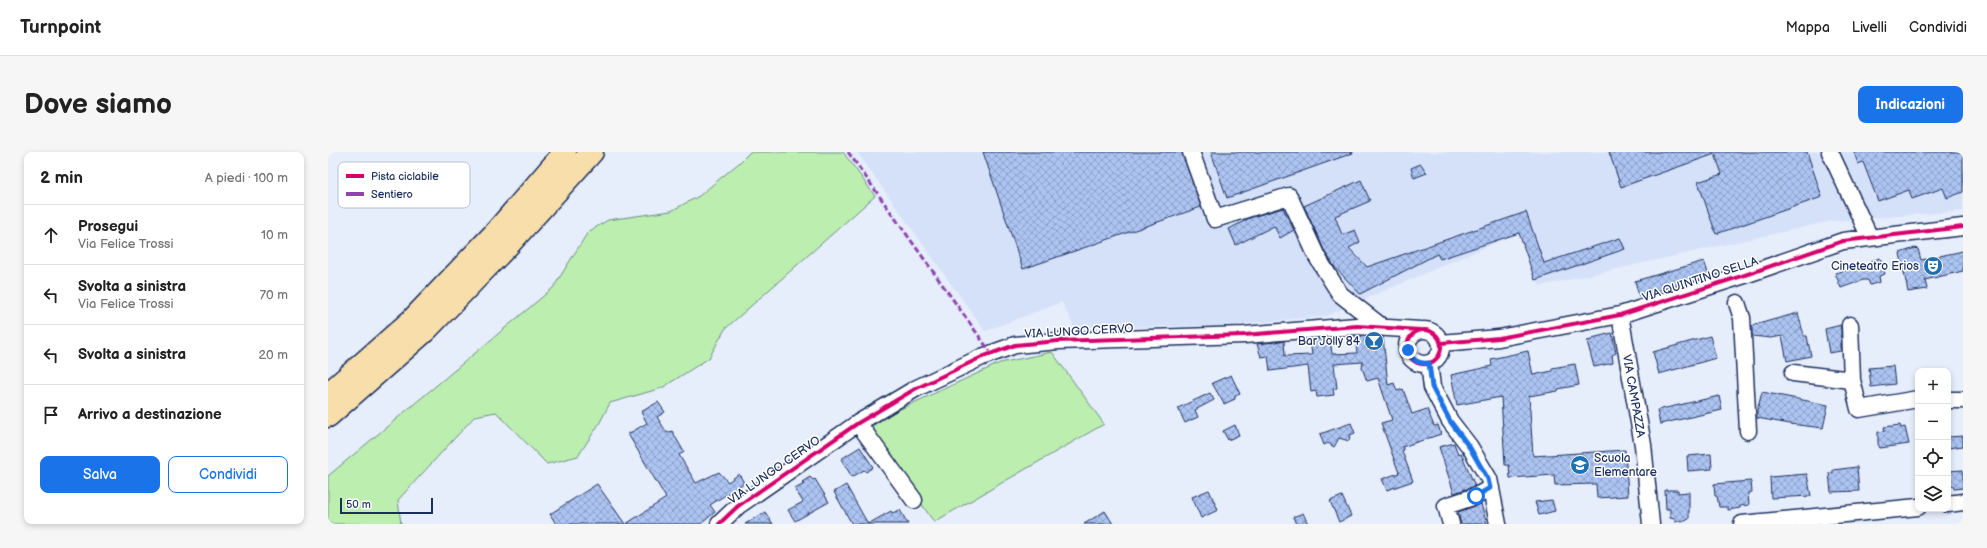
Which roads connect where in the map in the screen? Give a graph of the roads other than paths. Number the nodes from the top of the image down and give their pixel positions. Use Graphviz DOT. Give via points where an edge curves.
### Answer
graph roads {
  1 [pos="565,152"];
  2 [pos="592,152"];
  3 [pos="1191,152"];
  4 [pos="1830,152"];
  5 [pos="1963,227"];
  6 [pos="1870,238"];
  7 [pos="1737,303"];
  8 [pos="1620,315"];
  9 [pos="1850,325"];
  10 [pos="1381,326"];
  11 [pos="1398,328"];
  12 [pos="1420,330"];
  13 [pos="1441,343"];
  14 [pos="1408,350"];
  15 [pos="1429,363"];
  16 [pos="1794,373"];
  17 [pos="1852,380"];
  18 [pos="328,394"];
  19 [pos="1915,400"];
  20 [pos="1951,400"];
  21 [pos="1963,400"];
  22 [pos="328,416"];
  23 [pos="858,423"];
  24 [pos="1748,431"];
  25 [pos="1490,488"];
  26 [pos="914,500"];
  27 [pos="1963,502"];
  28 [pos="1951,504"];
  29 [pos="1915,507"];
  30 [pos="719,524"];
  31 [pos="1451,524"];
  32 [pos="1498,524"];
  33 [pos="1651,524"];
  34 [pos="1742,524"];
  1 -- 18 [label="highway" via="496,232 417,314"];
  2 -- 22 [label="highway" via="511,242 426,330"];
  3 -- 10 [label="street" via="1215,219 1289,196 1317,257 1340,294"];
  4 -- 6 [label="street"];
  5 -- 6 [label="street, VIA QUINTINO SELLA"];
  6 -- 8 [label="street, VIA QUINTINO SELLA" via="1843,241"];
  7 -- 24 [label="street" via="1742,318"];
  8 -- 13 [label="street, VIA QUINTINO SELLA" via="1499,338"];
  8 -- 33 [label="street, VIA CAMPAZZA" via="1643,445"];
  9 -- 17 [label="street"];
  10 -- 11 [label="street, VIA LUNGO CERVO"];
  10 -- 23 [label="street, VIA LUNGO CERVO" via="1015,345 982,357 915,389"];
  11 -- 12 [label="street, VIA LUNGO CERVO"];
  11 -- 14 [label="street"];
  12 -- 13 [label="street" via="1436,333"];
  12 -- 14 [label="street" via="1409,340"];
  13 -- 15 [label="street" via="1438,358"];
  14 -- 15 [label="street" via="1409,355 1418,363"];
  15 -- 25 [label="street" via="1432,387 1450,421 1488,479"];
  16 -- 17 [label="street"];
  17 -- 19 [label="street" via="1859,409"];
  20 -- 21 [label="street"];
  23 -- 26 [label="street"];
  23 -- 30 [label="street, VIA LUNGO CERVO" via="738,506"];
  25 -- 31 [label="street" via="1476,496 1446,506"];
  25 -- 32 [label="street"];
  27 -- 28 [label="street"];
  29 -- 34 [label="street"];
}
